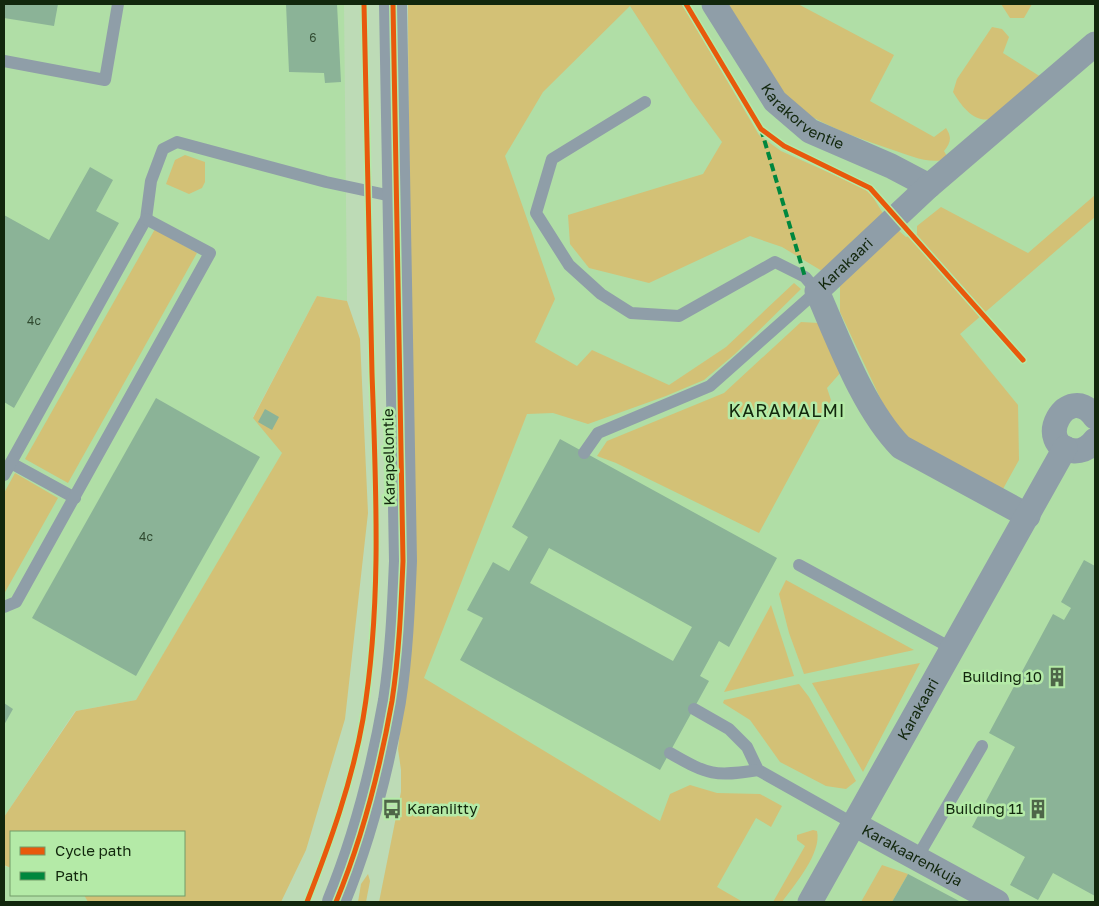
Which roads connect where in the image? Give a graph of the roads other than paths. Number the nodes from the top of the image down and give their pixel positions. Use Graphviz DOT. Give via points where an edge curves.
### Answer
graph roads {
  1 [pos="118,4"];
  2 [pos="393,4"];
  3 [pos="714,4"];
  4 [pos="1095,44"];
  5 [pos="4,61"];
  6 [pos="645,102"];
  7 [pos="929,186"];
  8 [pos="396,197"];
  9 [pos="146,219"];
  10 [pos="817,291"];
  11 [pos="1095,417"];
  12 [pos="1095,440"];
  13 [pos="1065,448"];
  14 [pos="584,453"];
  15 [pos="11,463"];
  16 [pos="4,474"];
  17 [pos="75,498"];
  18 [pos="1028,516"];
  19 [pos="799,565"];
  20 [pos="4,607"];
  21 [pos="953,649"];
  22 [pos="694,709"];
  23 [pos="982,746"];
  24 [pos="670,753"];
  25 [pos="758,770"];
  26 [pos="854,824"];
  27 [pos="917,858"];
  28 [pos="336,902"];
  29 [pos="810,902"];
  30 [pos="997,902"];
  1 -- 5 [label="lane" via="105,80"];
  2 -- 8 [label="street, Karapellontie"];
  3 -- 7 [label="street, Karakorventie" via="775,101 810,131"];
  4 -- 7 [label="street, Karakaari"];
  6 -- 10 [label="lane" via="552,159 536,213 569,265 601,294 631,313 679,316 774,262 805,277"];
  7 -- 10 [label="street, Karakaari"];
  8 -- 9 [label="lane" via="318,180 177,142 163,149 156,166"];
  8 -- 28 [label="street, Karapellontie" via="403,561 400,631 392,700 381,754 360,834"];
  9 -- 15 [label="lane"];
  9 -- 17 [label="lane" via="210,254"];
  10 -- 14 [label="lane" via="710,386 598,433"];
  10 -- 18 [label="street, Karakaari" via="885,431 901,447"];
  11 -- 13 [label="street" via="1080,406 1061,412 1054,424 1054,432"];
  12 -- 13 [label="street" via="1080,451"];
  13 -- 18 [label="street, Karakaari"];
  15 -- 16 [label="lane"];
  15 -- 17 [label="lane"];
  17 -- 20 [label="lane" via="16,602"];
  18 -- 21 [label="street, Karakaari"];
  19 -- 21 [label="lane"];
  21 -- 26 [label="street, Karakaari"];
  22 -- 25 [label="lane" via="728,729 747,747"];
  23 -- 27 [label="lane"];
  24 -- 25 [label="lane" via="698,769 725,776"];
  25 -- 26 [label="lane"];
  26 -- 27 [label="street, Karakaarenkuja"];
  26 -- 29 [label="street, Karakaari"];
  27 -- 30 [label="street, Karakaarenkuja"];
}
